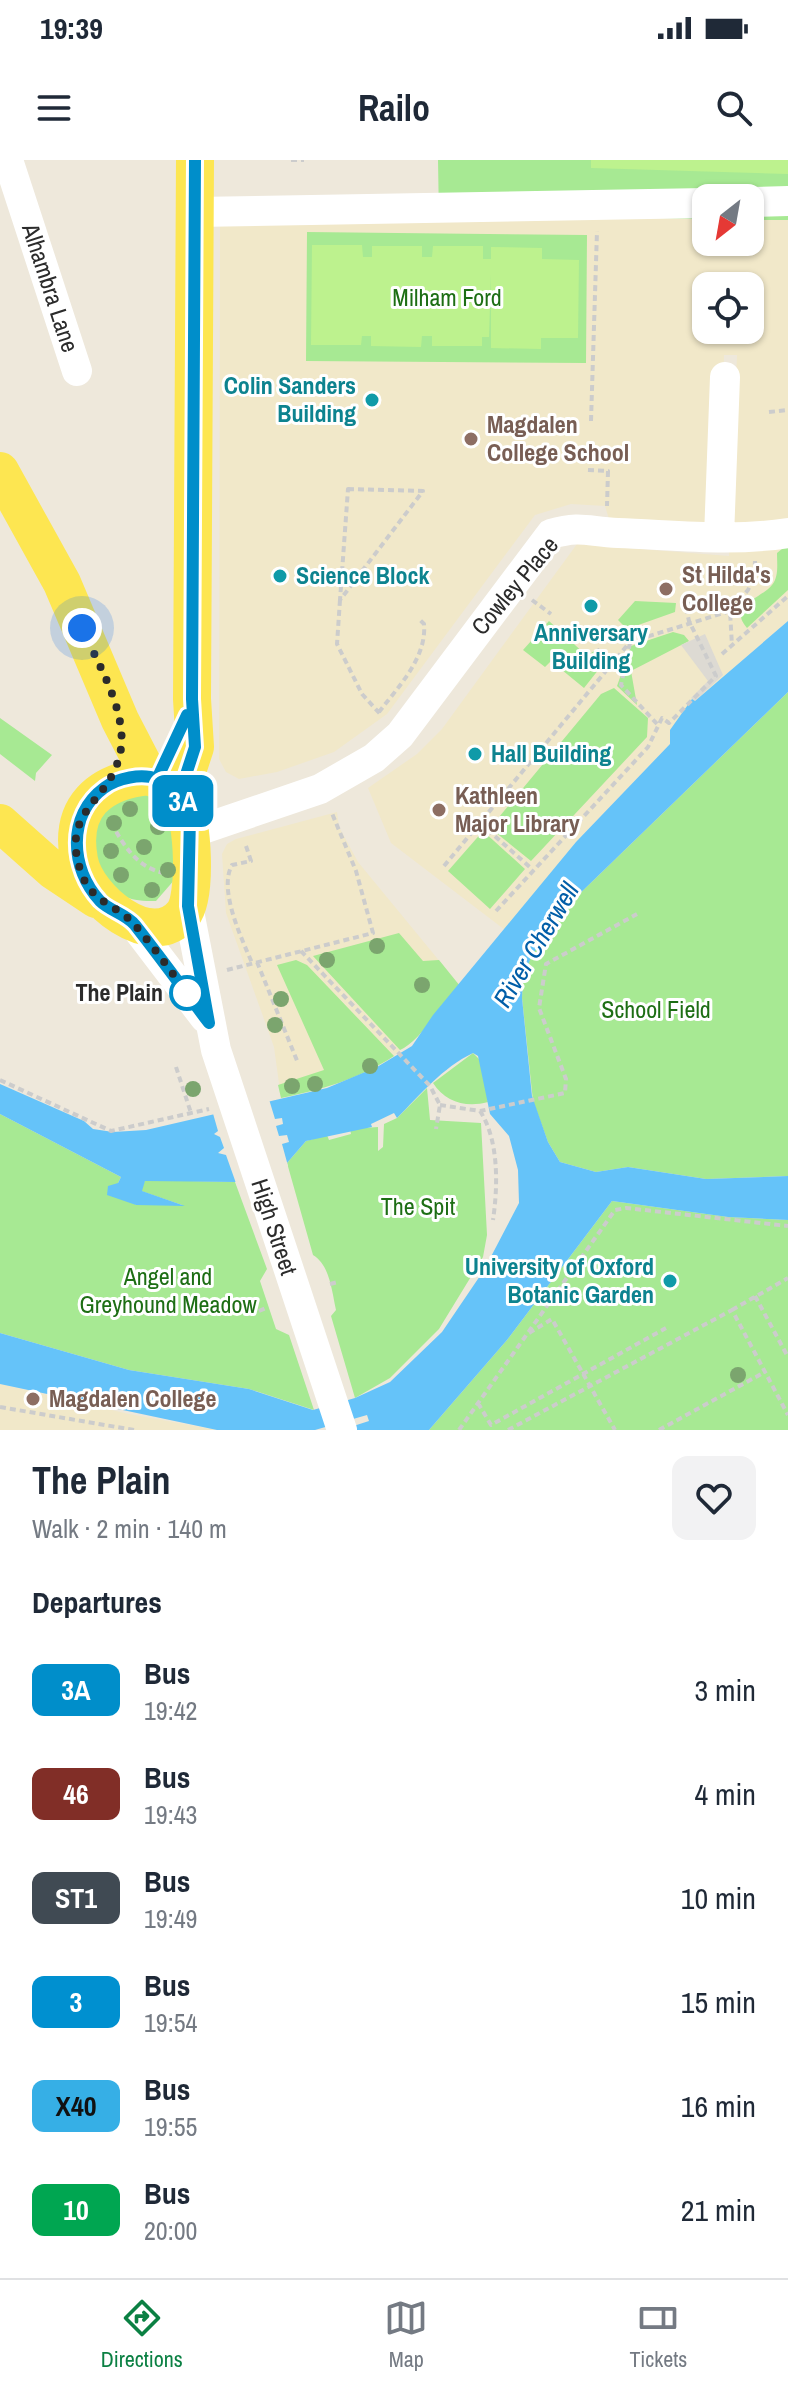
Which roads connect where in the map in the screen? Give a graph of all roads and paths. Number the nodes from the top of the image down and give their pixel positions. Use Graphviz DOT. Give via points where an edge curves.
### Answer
graph roads {
  1 [pos="8,160"];
  2 [pos="195,160"];
  3 [pos="291,160"];
  4 [pos="304,160"];
  5 [pos="788,201"];
  6 [pos="764,202"];
  7 [pos="692,203"];
  8 [pos="597,205"];
  9 [pos="195,212"];
  10 [pos="77,371"];
  11 [pos="725,377"];
  12 [pos="788,410"];
  13 [pos="769,412"];
  14 [pos="591,421"];
  15 [pos="588,470"];
  16 [pos="0,471"];
  17 [pos="593,509"];
  18 [pos="788,533"];
  19 [pos="719,537"];
  20 [pos="756,538"];
  21 [pos="788,596"];
  22 [pos="340,600"];
  23 [pos="730,611"];
  24 [pos="419,619"];
  25 [pos="689,621"];
  26 [pos="630,642"];
  27 [pos="732,646"];
  28 [pos="597,649"];
  29 [pos="722,654"];
  30 [pos="611,665"];
  31 [pos="379,712"];
  32 [pos="120,720"];
  33 [pos="658,725"];
  34 [pos="400,735"];
  35 [pos="320,789"];
  36 [pos="172,797"];
  37 [pos="97,810"];
  38 [pos="480,823"];
  39 [pos="4,826"];
  40 [pos="246,846"];
  41 [pos="444,866"];
  42 [pos="532,869"];
  43 [pos="166,873"];
  44 [pos="188,906"];
  45 [pos="496,911"];
  46 [pos="116,912"];
  47 [pos="637,914"];
  48 [pos="301,951"];
  49 [pos="254,962"];
  50 [pos="202,978"];
  51 [pos="209,1023"];
  52 [pos="298,1063"];
  53 [pos="176,1067"];
  54 [pos="0,1080"];
  55 [pos="440,1105"];
  56 [pos="211,1108"];
  57 [pos="480,1111"];
  58 [pos="191,1113"];
  59 [pos="436,1129"];
  60 [pos="493,1220"];
  61 [pos="788,1226"];
  62 [pos="788,1278"];
  63 [pos="338,1282"];
  64 [pos="330,1284"];
  65 [pos="755,1296"];
  66 [pos="268,1307"];
  67 [pos="732,1310"];
  68 [pos="259,1311"];
  69 [pos="666,1328"];
  70 [pos="525,1335"];
  71 [pos="788,1357"];
  72 [pos="765,1372"];
  73 [pos="584,1375"];
  74 [pos="590,1387"];
  75 [pos="478,1403"];
  76 [pos="0,1407"];
  77 [pos="788,1415"];
  78 [pos="134,1430"];
  79 [pos="342,1430"];
  80 [pos="459,1430"];
  81 [pos="508,1430"];
  82 [pos="615,1430"];
  83 [pos="659,1430"];
  1 -- 10 [label="street, Alhambra Lane"];
  2 -- 9 [label="main road"];
  3 -- 4 [label="path"];
  5 -- 6 [label="street"];
  7 -- 8 [label="street"];
  8 -- 9 [label="street"];
  8 -- 14 [label="path"];
  9 -- 36 [label="main road" via="195,747"];
  11 -- 19 [label="street"];
  12 -- 13 [label="path"];
  15 -- 17 [label="path" via="608,471 607,510"];
  16 -- 32 [label="main road" via="62,583"];
  18 -- 20 [label="street, Cowley Place"];
  19 -- 20 [label="street, Cowley Place"];
  19 -- 34 [label="street, Cowley Place" via="612,533 577,526 551,534"];
  20 -- 23 [label="path" via="754,577"];
  21 -- 27 [label="path"];
  22 -- 22 [label="path" via="348,489 423,491 414,503"];
  22 -- 31 [label="path" via="337,644 362,694"];
  23 -- 25 [label="path"];
  23 -- 25 [label="path" via="685,603"];
  23 -- 27 [label="path"];
  24 -- 31 [label="path" via="425,636 420,650"];
  25 -- 26 [label="path"];
  25 -- 33 [label="path" via="716,676 669,723 662,718"];
  26 -- 30 [label="path"];
  26 -- 33 [label="path" via="621,685"];
  27 -- 29 [label="path"];
  28 -- 30 [label="path"];
  30 -- 38 [label="path"];
  31 -- 34 [label="path"];
  32 -- 36 [label="main road"];
  32 -- 37 [label="main road" via="120,755"];
  33 -- 42 [label="path" via="648,747"];
  34 -- 35 [label="street, Cowley Place" via="374,758"];
  35 -- 36 [label="street, Cowley Place" via="265,809"];
  35 -- 48 [label="path" via="356,871 373,933"];
  36 -- 37 [label="main road"];
  36 -- 44 [label="main road"];
  37 -- 39 [label="main road" via="72,832 50,840"];
  37 -- 43 [label="path" via="145,868"];
  37 -- 46 [label="main road" via="82,874"];
  38 -- 41 [label="path"];
  38 -- 42 [label="path"];
  39 -- 46 [label="main road" via="54,871"];
  40 -- 49 [label="path" via="251,861 232,865 228,873 232,914"];
  42 -- 45 [label="path"];
  44 -- 46 [label="main road" via="167,924"];
  44 -- 50 [label="street"];
  46 -- 51 [label="street"];
  47 -- 57 [label="path" via="546,964 539,1008 568,1085 565,1093"];
  48 -- 49 [label="path"];
  48 -- 55 [label="path" via="430,1086"];
  49 -- 50 [label="path"];
  49 -- 52 [label="path"];
  50 -- 51 [label="street"];
  51 -- 79 [label="street, High Street"];
  53 -- 58 [label="path"];
  54 -- 58 [label="path" via="111,1131"];
  55 -- 57 [label="path"];
  55 -- 59 [label="path"];
  56 -- 58 [label="path"];
  57 -- 60 [label="path" via="493,1155"];
  61 -- 70 [label="path" via="615,1210"];
  62 -- 65 [label="path"];
  63 -- 64 [label="path"];
  65 -- 67 [label="path"];
  65 -- 71 [label="path"];
  66 -- 68 [label="path"];
  67 -- 72 [label="path"];
  67 -- 74 [label="path"];
  69 -- 73 [label="path"];
  70 -- 73 [label="path" via="552,1319"];
  70 -- 75 [label="path"];
  72 -- 77 [label="path"];
  72 -- 83 [label="path"];
  73 -- 74 [label="path"];
  73 -- 75 [label="path" via="491,1425"];
  74 -- 81 [label="path"];
  74 -- 82 [label="path"];
  75 -- 80 [label="path"];
  76 -- 78 [label="path"];
}
